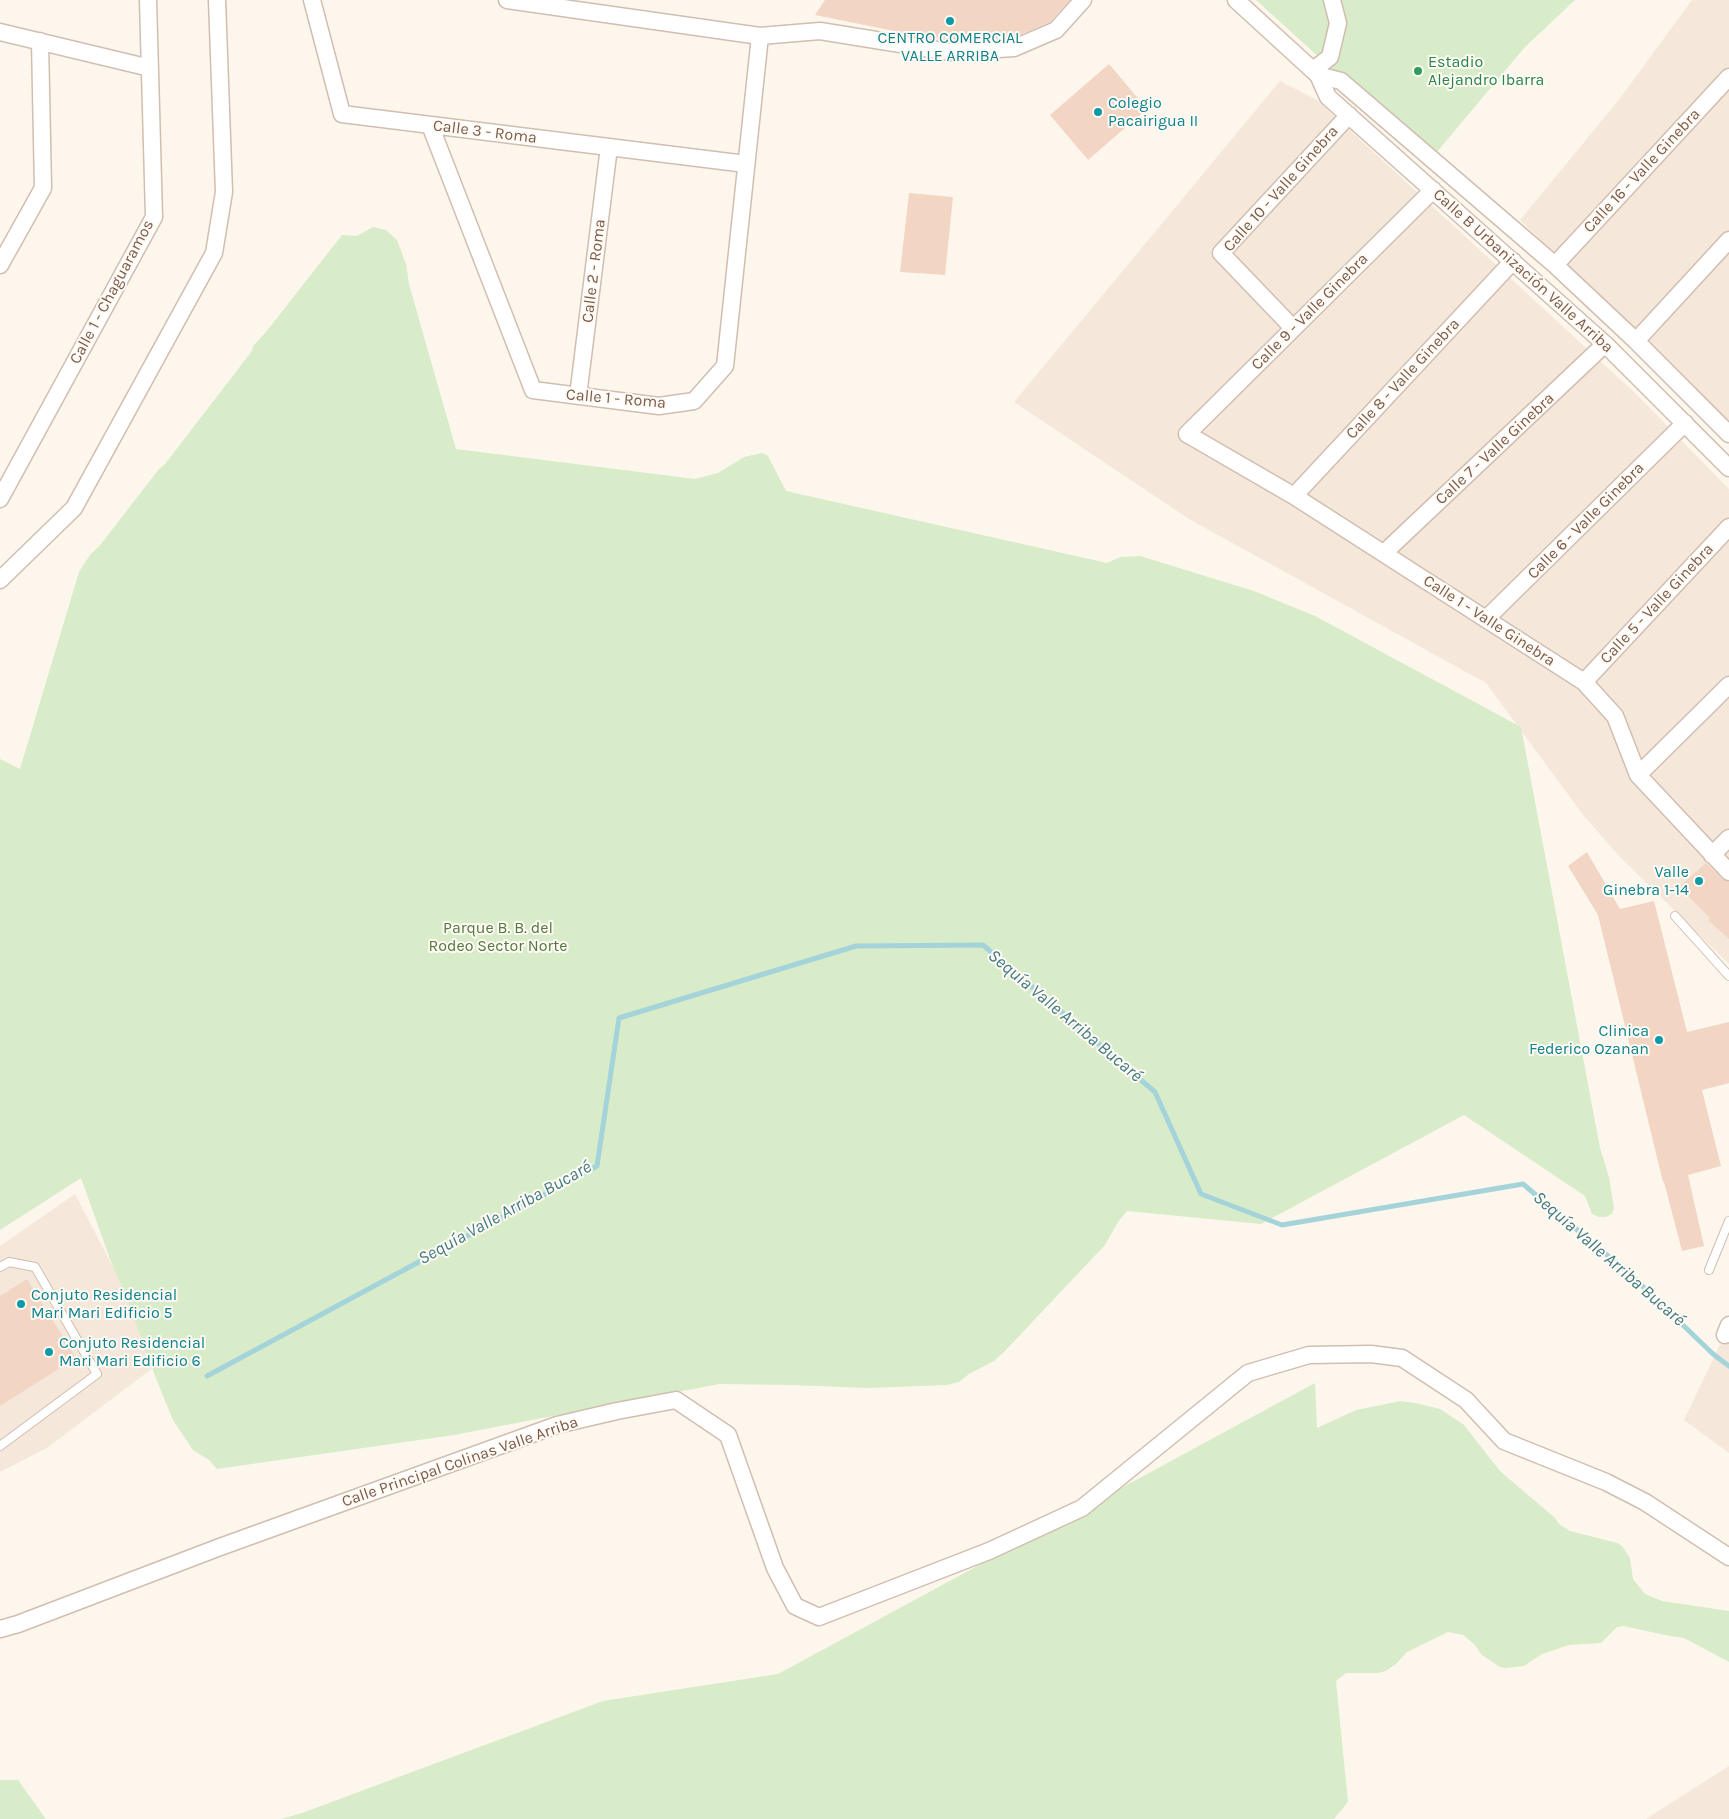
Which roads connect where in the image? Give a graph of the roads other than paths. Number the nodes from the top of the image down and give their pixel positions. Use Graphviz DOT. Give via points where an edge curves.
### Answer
graph roads {
  1 [pos="148,0"];
  2 [pos="217,0"];
  3 [pos="312,0"];
  4 [pos="507,0"];
  5 [pos="1082,0"];
  6 [pos="1236,0"];
  7 [pos="1332,0"];
  8 [pos="0,32"];
  9 [pos="760,36"];
  10 [pos="40,41"];
  11 [pos="150,68"];
  12 [pos="1315,73"];
  13 [pos="1729,77"];
  14 [pos="1349,115"];
  15 [pos="430,125"];
  16 [pos="609,147"];
  17 [pos="746,164"];
  18 [pos="1433,190"];
  19 [pos="1729,240"];
  20 [pos="1513,261"];
  21 [pos="0,265"];
  22 [pos="1555,265"];
  23 [pos="1293,328"];
  24 [pos="1636,341"];
  25 [pos="1605,344"];
  26 [pos="578,396"];
  27 [pos="1685,423"];
  28 [pos="1726,425"];
  29 [pos="1187,434"];
  30 [pos="1729,468"];
  31 [pos="1294,496"];
  32 [pos="0,499"];
  33 [pos="1729,527"];
  34 [pos="1384,553"];
  35 [pos="0,580"];
  36 [pos="1486,619"];
  37 [pos="1584,682"];
  38 [pos="1729,685"];
  39 [pos="1638,775"];
  40 [pos="1729,838"];
  41 [pos="1712,855"];
  42 [pos="1729,872"];
  43 [pos="1675,916"];
  44 [pos="1729,976"];
  45 [pos="1729,1221"];
  46 [pos="0,1267"];
  47 [pos="1709,1270"];
  48 [pos="1,1444"];
  49 [pos="1729,1557"];
  50 [pos="0,1629"];
  1 -- 11 [label="street, Calle 1 - Chaguaramos"];
  2 -- 35 [label="street" via="224,192 214,253 74,508"];
  3 -- 15 [label="street, Calle 3 - Roma" via="342,114"];
  4 -- 9 [label="street"];
  5 -- 9 [label="street" via="1056,30 1014,48 950,52 820,32"];
  6 -- 12 [label="street, Calle B Urbanización Valle Arriba"];
  7 -- 12 [label="street" via="1338,23 1330,57"];
  8 -- 10 [label="street"];
  9 -- 17 [label="street, Calle 1 - Roma"];
  10 -- 11 [label="street"];
  10 -- 21 [label="street" via="43,188"];
  11 -- 32 [label="street, Calle 1 - Chaguaramos" via="154,217"];
  12 -- 14 [label="street, Calle B Urbanización Valle Arriba" via="1328,97"];
  12 -- 22 [label="street, Calle B Urbanización Valle Arriba" via="1341,81"];
  13 -- 22 [label="street, Calle 16 - Valle Ginebra"];
  14 -- 18 [label="street, Calle B Urbanización Valle Arriba"];
  14 -- 23 [label="street, Calle 10 - Valle Ginebra" via="1220,253"];
  15 -- 16 [label="street, Calle 3 - Roma"];
  15 -- 26 [label="street, Calle 1 - Roma" via="533,390"];
  16 -- 17 [label="street, Calle 3 - Roma"];
  16 -- 26 [label="street, Calle 2 - Roma"];
  17 -- 26 [label="street, Calle 1 - Roma" via="725,366 694,401 659,406"];
  18 -- 20 [label="street, Calle B Urbanización Valle Arriba"];
  18 -- 23 [label="street, Calle 9 - Valle Ginebra"];
  19 -- 24 [label="street"];
  20 -- 25 [label="street, Calle B Urbanización Valle Arriba"];
  20 -- 31 [label="street, Calle 8 - Valle Ginebra"];
  22 -- 24 [label="street, Calle B Urbanización Valle Arriba"];
  23 -- 29 [label="street, Calle 9 - Valle Ginebra"];
  24 -- 28 [label="street, Calle B Urbanización Valle Arriba"];
  25 -- 27 [label="street, Calle B Urbanización Valle Arriba"];
  25 -- 34 [label="street, Calle 7 - Valle Ginebra"];
  27 -- 30 [label="street, Calle B Urbanización Valle Arriba"];
  27 -- 36 [label="street, Calle 6 - Valle Ginebra"];
  29 -- 31 [label="street, Calle 1 - Valle Ginebra"];
  31 -- 34 [label="street, Calle 1 - Valle Ginebra"];
  33 -- 37 [label="street, Calle 5 - Valle Ginebra"];
  34 -- 36 [label="street, Calle 1 - Valle Ginebra"];
  36 -- 37 [label="street, Calle 1 - Valle Ginebra"];
  37 -- 39 [label="street, Calle 1 - Valle Ginebra" via="1615,716"];
  38 -- 39 [label="street"];
  39 -- 41 [label="street, Calle 1 - Valle Ginebra"];
  40 -- 41 [label="street"];
  41 -- 42 [label="street, Calle 1 - Valle Ginebra"];
  43 -- 44 [label="lane"];
  45 -- 47 [label="lane"];
  46 -- 48 [label="lane" via="8,1262 35,1267 97,1374"];
  49 -- 50 [label="street, Calle Principal Colinas Valle Arriba" via="1645,1502 1614,1486 1504,1441 1466,1400 1402,1358 1371,1354 1309,1355 1248,1373 1082,1508 989,1551 819,1617 795,1606 775,1568 728,1435 676,1400 557,1425"];
}
